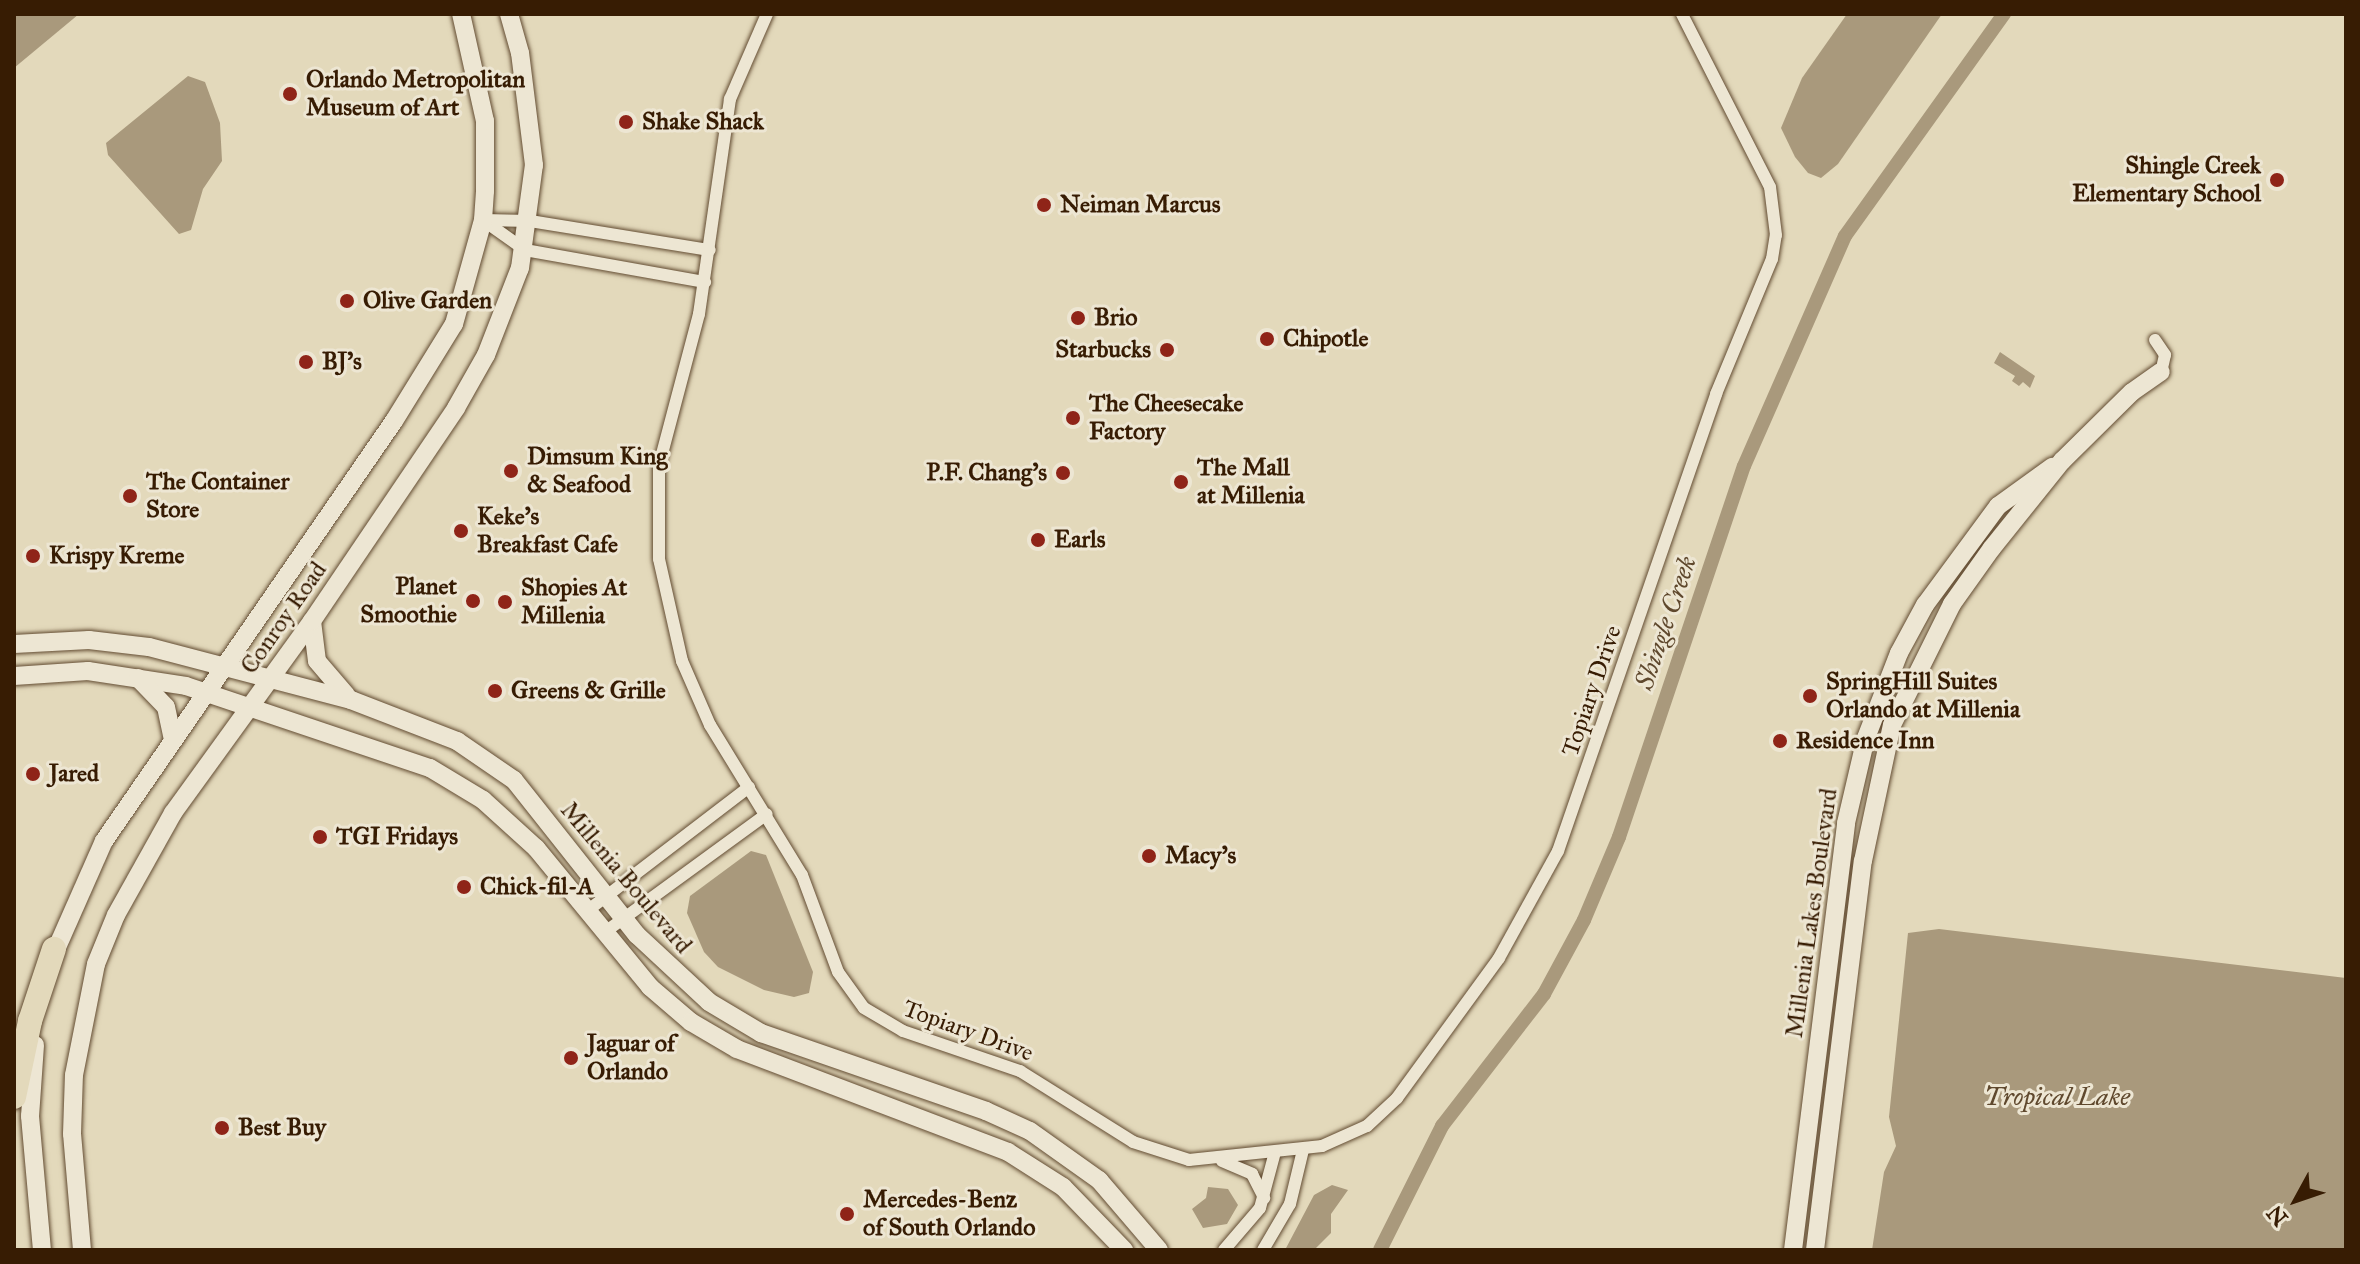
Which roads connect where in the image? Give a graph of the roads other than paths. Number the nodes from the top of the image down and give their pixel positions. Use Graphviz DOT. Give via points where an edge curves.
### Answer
graph roads {
  1 [pos="461,14"];
  2 [pos="509,14"];
  3 [pos="767,14"];
  4 [pos="1682,14"];
  5 [pos="483,220"];
  6 [pos="530,221"];
  7 [pos="525,250"];
  8 [pos="710,250"];
  9 [pos="705,282"];
  10 [pos="2155,340"];
  11 [pos="2161,372"];
  12 [pos="2062,461"];
  13 [pos="312,621"];
  14 [pos="14,644"];
  15 [pos="226,665"];
  16 [pos="14,676"];
  17 [pos="272,677"];
  18 [pos="138,678"];
  19 [pos="207,692"];
  20 [pos="351,700"];
  21 [pos="252,705"];
  22 [pos="173,739"];
  23 [pos="749,787"];
  24 [pos="767,814"];
  25 [pos="607,895"];
  26 [pos="587,911"];
  27 [pos="623,918"];
  28 [pos="605,932"];
  29 [pos="54,949"];
  30 [pos="14,1097"];
  31 [pos="1303,1150"];
  32 [pos="1275,1152"];
  33 [pos="1211,1159"];
  34 [pos="1264,1198"];
  35 [pos="42,1250"];
  36 [pos="82,1250"];
  37 [pos="1124,1250"];
  38 [pos="1159,1250"];
  39 [pos="1224,1250"];
  40 [pos="1263,1250"];
  41 [pos="1793,1250"];
  42 [pos="1815,1250"];
  1 -- 5 [label="street, Conroy Road" via="485,121"];
  2 -- 6 [label="street, Conroy Road" via="534,165"];
  3 -- 8 [label="street, Topiary Drive" via="730,99"];
  4 -- 31 [label="street, Topiary Drive" via="1758,161 1775,211 1772,259 1716,394 1558,851 1499,958 1397,1098 1346,1138"];
  5 -- 6 [label="street"];
  5 -- 7 [label="street"];
  5 -- 15 [label="street, Conroy Road" via="454,324"];
  6 -- 7 [label="street, Conroy Road"];
  6 -- 8 [label="street"];
  7 -- 9 [label="street"];
  7 -- 13 [label="street, Conroy Road" via="486,355 456,408"];
  8 -- 9 [label="street, Topiary Drive"];
  9 -- 23 [label="street, Topiary Drive" via="659,465 659,559 672,632 693,692"];
  10 -- 11 [label="street" via="2165,355"];
  11 -- 12 [label="street, Millenia Lakes Boulevard" via="2132,392"];
  12 -- 41 [label="street, Millenia Lakes Boulevard" via="2023,483 1998,506 1959,557 1899,653 1866,738 1841,861"];
  12 -- 42 [label="street, Millenia Lakes Boulevard" via="1952,604 1892,725 1863,861"];
  13 -- 17 [label="street, Conroy Road"];
  13 -- 20 [label="street" via="317,661"];
  14 -- 15 [label="street, Millenia Boulevard" via="89,640"];
  15 -- 17 [label="street, Millenia Boulevard"];
  15 -- 19 [label="street, Conroy Road"];
  16 -- 18 [label="street, Millenia Boulevard" via="88,671"];
  17 -- 20 [label="street, Millenia Boulevard"];
  17 -- 21 [label="street, Conroy Road"];
  18 -- 19 [label="street, Millenia Boulevard"];
  18 -- 22 [label="street" via="166,707"];
  19 -- 21 [label="street, Millenia Boulevard"];
  19 -- 22 [label="street, Conroy Road"];
  20 -- 25 [label="street, Millenia Boulevard" via="457,741 514,780"];
  21 -- 26 [label="street, Millenia Boulevard" via="397,753 452,780 536,848"];
  21 -- 36 [label="street, Conroy Road" via="142,860 96,964 74,1075 72,1134"];
  22 -- 29 [label="street, Conroy Road" via="104,841"];
  23 -- 24 [label="street, Topiary Drive"];
  23 -- 25 [label="street"];
  24 -- 27 [label="street"];
  24 -- 33 [label="street, Topiary Drive" via="805,880 845,986 875,1017 1020,1071 1151,1151"];
  25 -- 26 [label="street"];
  25 -- 27 [label="street, Millenia Boulevard"];
  26 -- 28 [label="street, Millenia Boulevard"];
  27 -- 28 [label="street"];
  27 -- 38 [label="street, Millenia Boulevard" via="688,986 761,1033 986,1111 1050,1144 1107,1188"];
  28 -- 37 [label="street, Millenia Boulevard" via="650,987 691,1022 766,1061 1008,1152 1063,1187"];
  29 -- 30 [label="highway" via="30,1021"];
  29 -- 35 [label="street, Conroy Road" via="40,1006 30,1116"];
  31 -- 32 [label="street, Topiary Drive"];
  31 -- 40 [label="street" via="1290,1204"];
  32 -- 33 [label="street, Topiary Drive"];
  32 -- 34 [label="street"];
  33 -- 34 [label="street, Topiary Drive" via="1242,1166"];
  34 -- 39 [label="street" via="1252,1222"];
}
